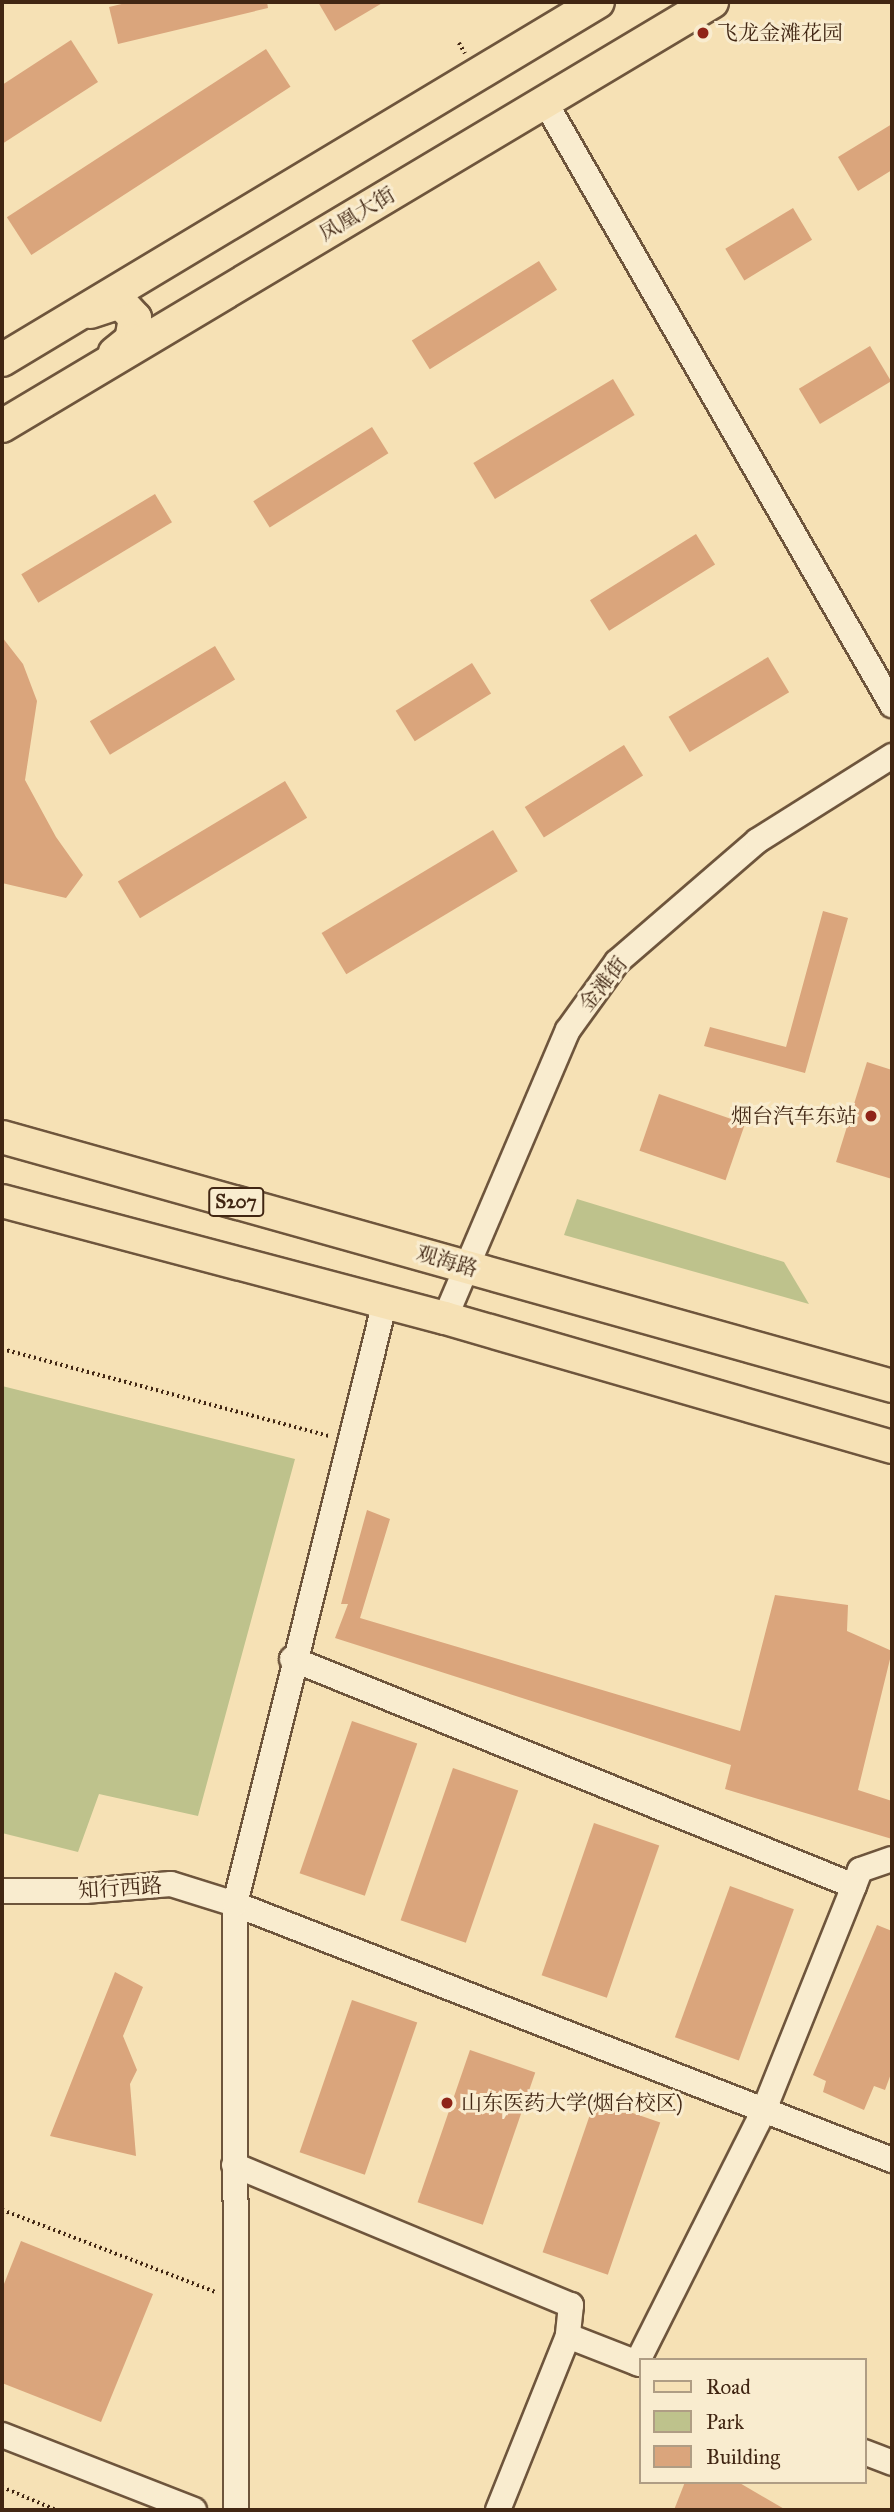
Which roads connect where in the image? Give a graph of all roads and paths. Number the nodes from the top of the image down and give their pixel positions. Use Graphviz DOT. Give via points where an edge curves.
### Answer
graph roads {
  1 [pos="598,2"];
  2 [pos="712,2"];
  3 [pos="545,102"];
  4 [pos="57,327"];
  5 [pos="2,360"];
  6 [pos="92,372"];
  7 [pos="2,426"];
  8 [pos="892,705"];
  9 [pos="892,756"];
  10 [pos="2,1138"];
  11 [pos="2,1201"];
  12 [pos="470,1268"];
  13 [pos="385,1302"];
  14 [pos="445,1318"];
  15 [pos="2,1349"];
  16 [pos="892,1386"];
  17 [pos="331,1437"];
  18 [pos="892,1447"];
  19 [pos="292,1660"];
  20 [pos="892,1859"];
  21 [pos="854,1886"];
  22 [pos="2,1891"];
  23 [pos="235,1904"];
  24 [pos="764,2110"];
  25 [pos="892,2160"];
  26 [pos="234,2165"];
  27 [pos="2,2210"];
  28 [pos="237,2301"];
  29 [pos="568,2336"];
  30 [pos="642,2358"];
  31 [pos="638,2364"];
  32 [pos="2,2435"];
  33 [pos="866,2453"];
  34 [pos="892,2463"];
  35 [pos="2,2487"];
  36 [pos="56,2510"];
  37 [pos="194,2510"];
  38 [pos="236,2510"];
  39 [pos="498,2510"];
  1 -- 4 [label="main road"];
  2 -- 3 [label="main road, 凤凰大街"];
  3 -- 6 [label="main road, 凤凰大街"];
  3 -- 8 [label="street"];
  4 -- 5 [label="main road"];
  4 -- 6 [label="main road" via="107,304 120,302 129,307 136,328 131,340"];
  6 -- 7 [label="main road, 凤凰大街"];
  9 -- 12 [label="street, 金滩街" via="757,841 617,962 568,1030 526,1118"];
  10 -- 12 [label="main road, 观海路 / S207"];
  11 -- 13 [label="main road"];
  12 -- 14 [label="street, 金滩街"];
  12 -- 16 [label="main road, 观海路 / S207"];
  13 -- 14 [label="main road"];
  13 -- 19 [label="street"];
  14 -- 18 [label="main road"];
  15 -- 17 [label="path"];
  19 -- 21 [label="street"];
  19 -- 23 [label="street"];
  20 -- 21 [label="street" via="860,1870"];
  21 -- 24 [label="street"];
  22 -- 23 [label="street, 知行西路" via="171,1884"];
  23 -- 24 [label="street, 知行西路"];
  23 -- 26 [label="street"];
  24 -- 25 [label="street, 知行西路"];
  24 -- 30 [label="street"];
  26 -- 28 [label="street"];
  26 -- 29 [label="street" via="570,2305"];
  27 -- 28 [label="path"];
  28 -- 38 [label="street"];
  29 -- 31 [label="street"];
  29 -- 39 [label="street"];
  32 -- 37 [label="street"];
  33 -- 34 [label="street"];
  35 -- 36 [label="path"];
}
